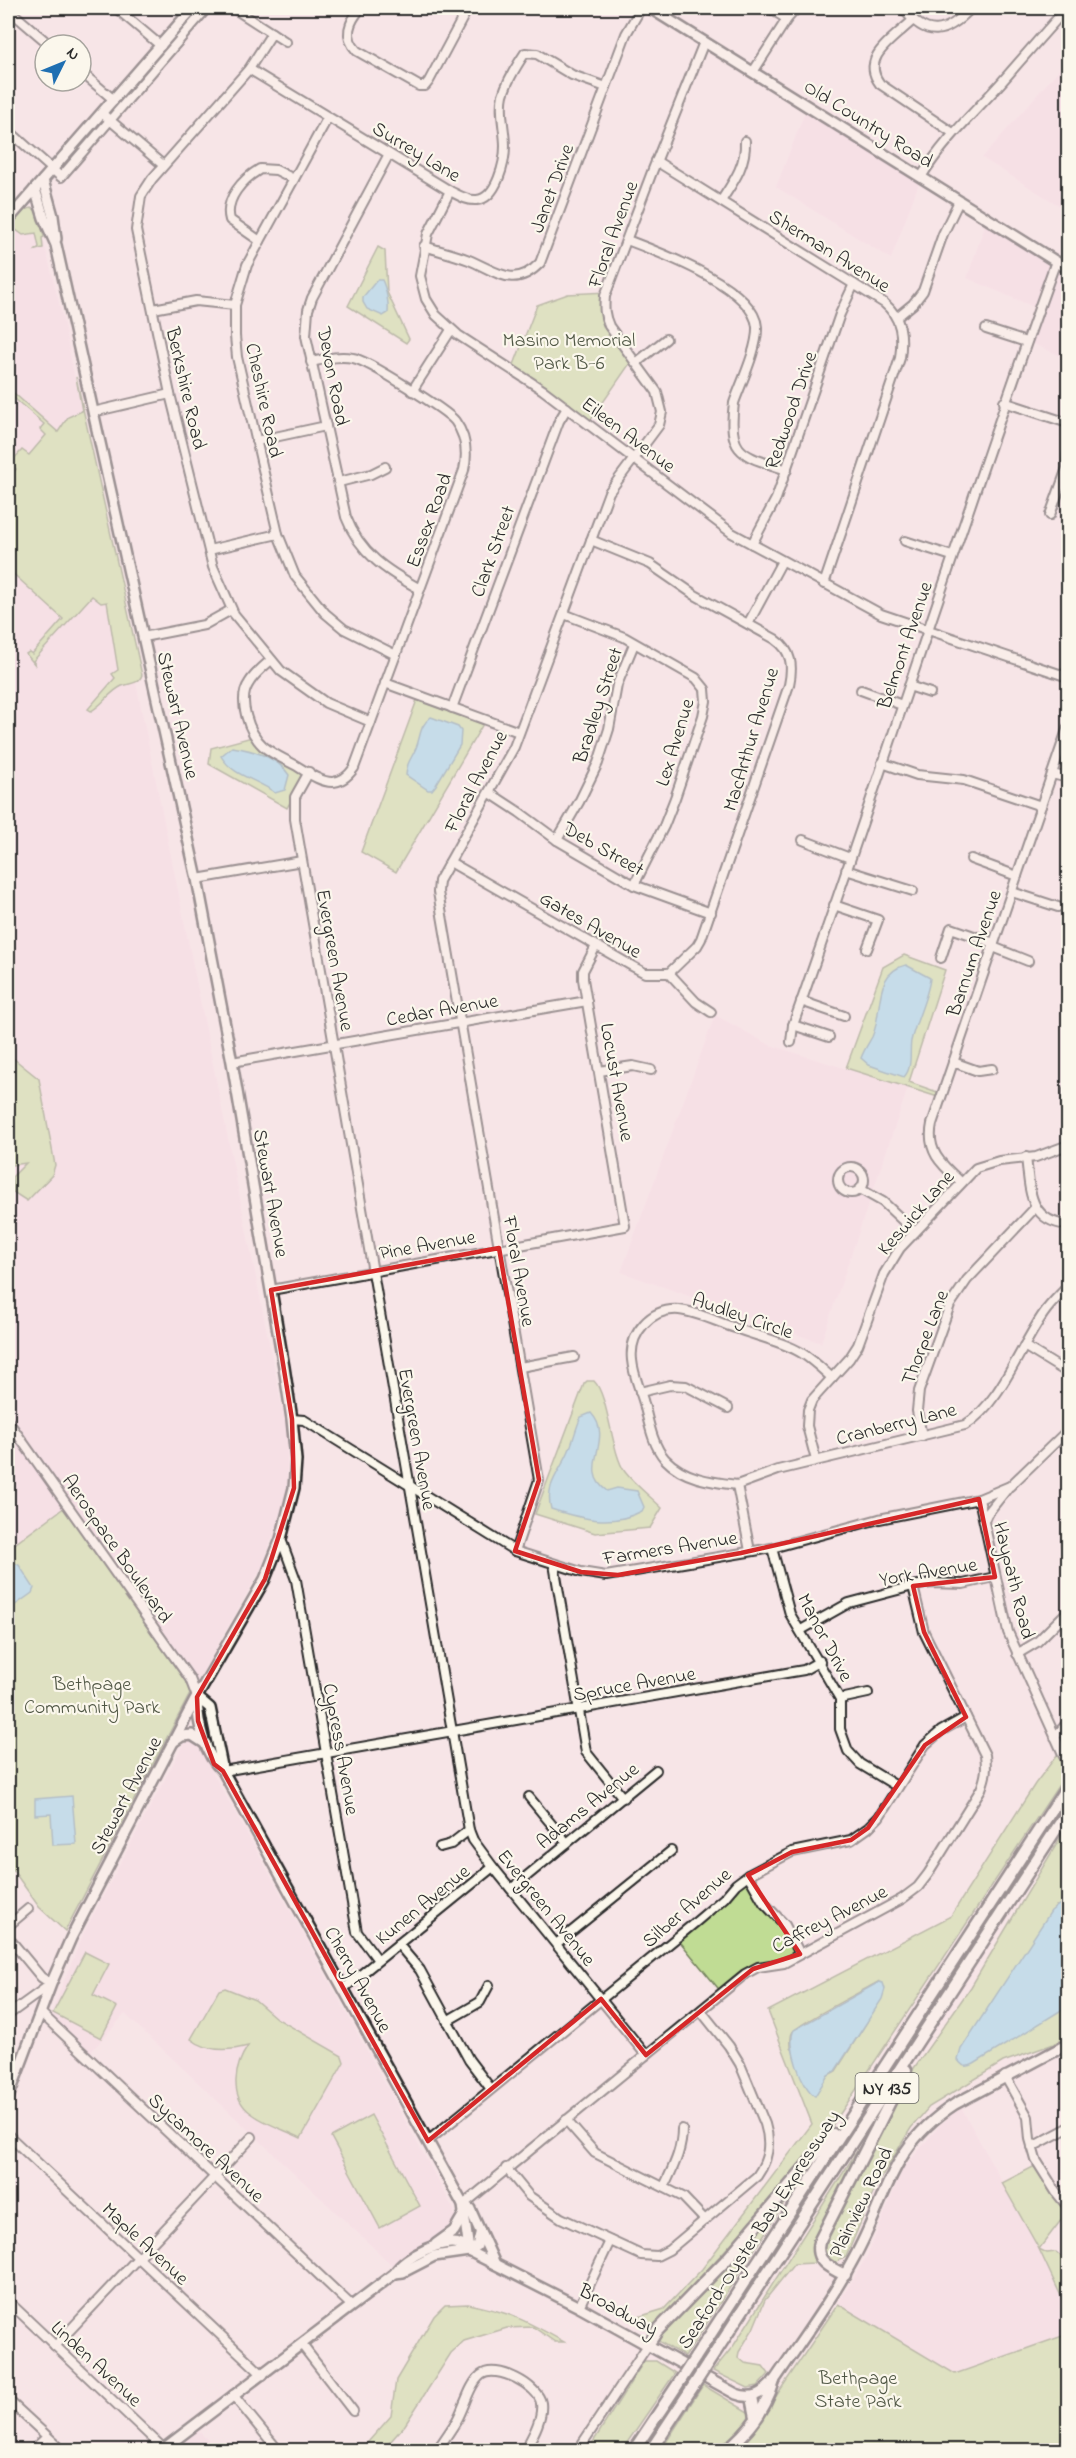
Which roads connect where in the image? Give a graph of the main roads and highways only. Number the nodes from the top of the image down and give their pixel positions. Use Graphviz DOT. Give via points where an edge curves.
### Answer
graph roads {
  1 [pos="193,8"];
  2 [pos="650,8"];
  3 [pos="43,180"];
  4 [pos="35,189"];
  5 [pos="11,208"];
  6 [pos="8,220"];
  7 [pos="56,245"];
  8 [pos="1068,269"];
  9 [pos="197,1696"];
  10 [pos="174,1742"];
  11 [pos="208,1746"];
  12 [pos="223,1771"];
  13 [pos="1068,1785"];
  14 [pos="1068,1811"];
  15 [pos="928,2025"];
  16 [pos="1068,2044"];
  17 [pos="866,2095"];
  18 [pos="8,2098"];
  19 [pos="463,2209"];
  20 [pos="480,2234"];
  21 [pos="431,2247"];
  22 [pos="469,2251"];
  23 [pos="495,2264"];
  24 [pos="395,2273"];
  25 [pos="845,2275"];
  26 [pos="648,2345"];
  27 [pos="774,2381"];
  28 [pos="752,2397"];
  29 [pos="756,2417"];
  30 [pos="163,2450"];
  31 [pos="634,2451"];
  32 [pos="651,2451"];
  33 [pos="726,2451"];
  1 -- 3 [label="main road" via="114,100 105,117"];
  2 -- 8 [label="main road, Old Country Road"];
  3 -- 4 [label="main road"];
  3 -- 7 [label="main road, Stewart Avenue"];
  4 -- 5 [label="main road"];
  4 -- 7 [label="main road, Stewart Avenue"];
  5 -- 6 [label="main road"];
  7 -- 9 [label="main road, Stewart Avenue" via="197,879 271,1290 296,1460 294,1488 266,1578"];
  9 -- 10 [label="main road, Stewart Avenue"];
  9 -- 11 [label="main road, Cherry Avenue" via="198,1721"];
  9 -- 12 [label="main road, Cherry Avenue" via="210,1708"];
  10 -- 11 [label="main road" via="192,1735"];
  10 -- 18 [label="main road, Stewart Avenue" via="71,1938"];
  11 -- 12 [label="main road, Cherry Avenue" via="214,1764"];
  12 -- 19 [label="main road, Cherry Avenue"];
  13 -- 17 [label="highway, Seaford-Oyster Bay Expressway / NY 135"];
  14 -- 15 [label="highway, Seaford-Oyster Bay Expressway / NY 135"];
  15 -- 25 [label="highway" via="819,2242 823,2263"];
  15 -- 32 [label="highway, Seaford-Oyster Bay Expressway / NY 135, bridge"];
  16 -- 25 [label="main road, Plainview Road" via="938,2115 894,2168"];
  17 -- 26 [label="highway"];
  17 -- 31 [label="highway, Seaford-Oyster Bay Expressway / NY 135, bridge"];
  19 -- 20 [label="main road, Cherry Avenue" via="470,2209"];
  19 -- 21 [label="main road" via="454,2231"];
  19 -- 22 [label="main road, Cherry Avenue"];
  20 -- 22 [label="main road" via="477,2246"];
  20 -- 23 [label="main road, Cherry Avenue"];
  21 -- 22 [label="main road, Broadway" via="462,2245"];
  21 -- 24 [label="main road, Broadway" via="399,2265"];
  22 -- 23 [label="main road, Broadway"];
  22 -- 24 [label="main road, Broadway" via="434,2256"];
  23 -- 26 [label="main road, Broadway"];
  24 -- 30 [label="main road, Broadway"];
  25 -- 27 [label="main road, Plainview Road"];
  26 -- 28 [label="main road, Broadway" via="736,2394"];
  27 -- 28 [label="main road, Plainview Road" via="764,2392"];
  27 -- 29 [label="highway" via="768,2402"];
  28 -- 29 [label="highway"];
  29 -- 33 [label="highway"];
}
